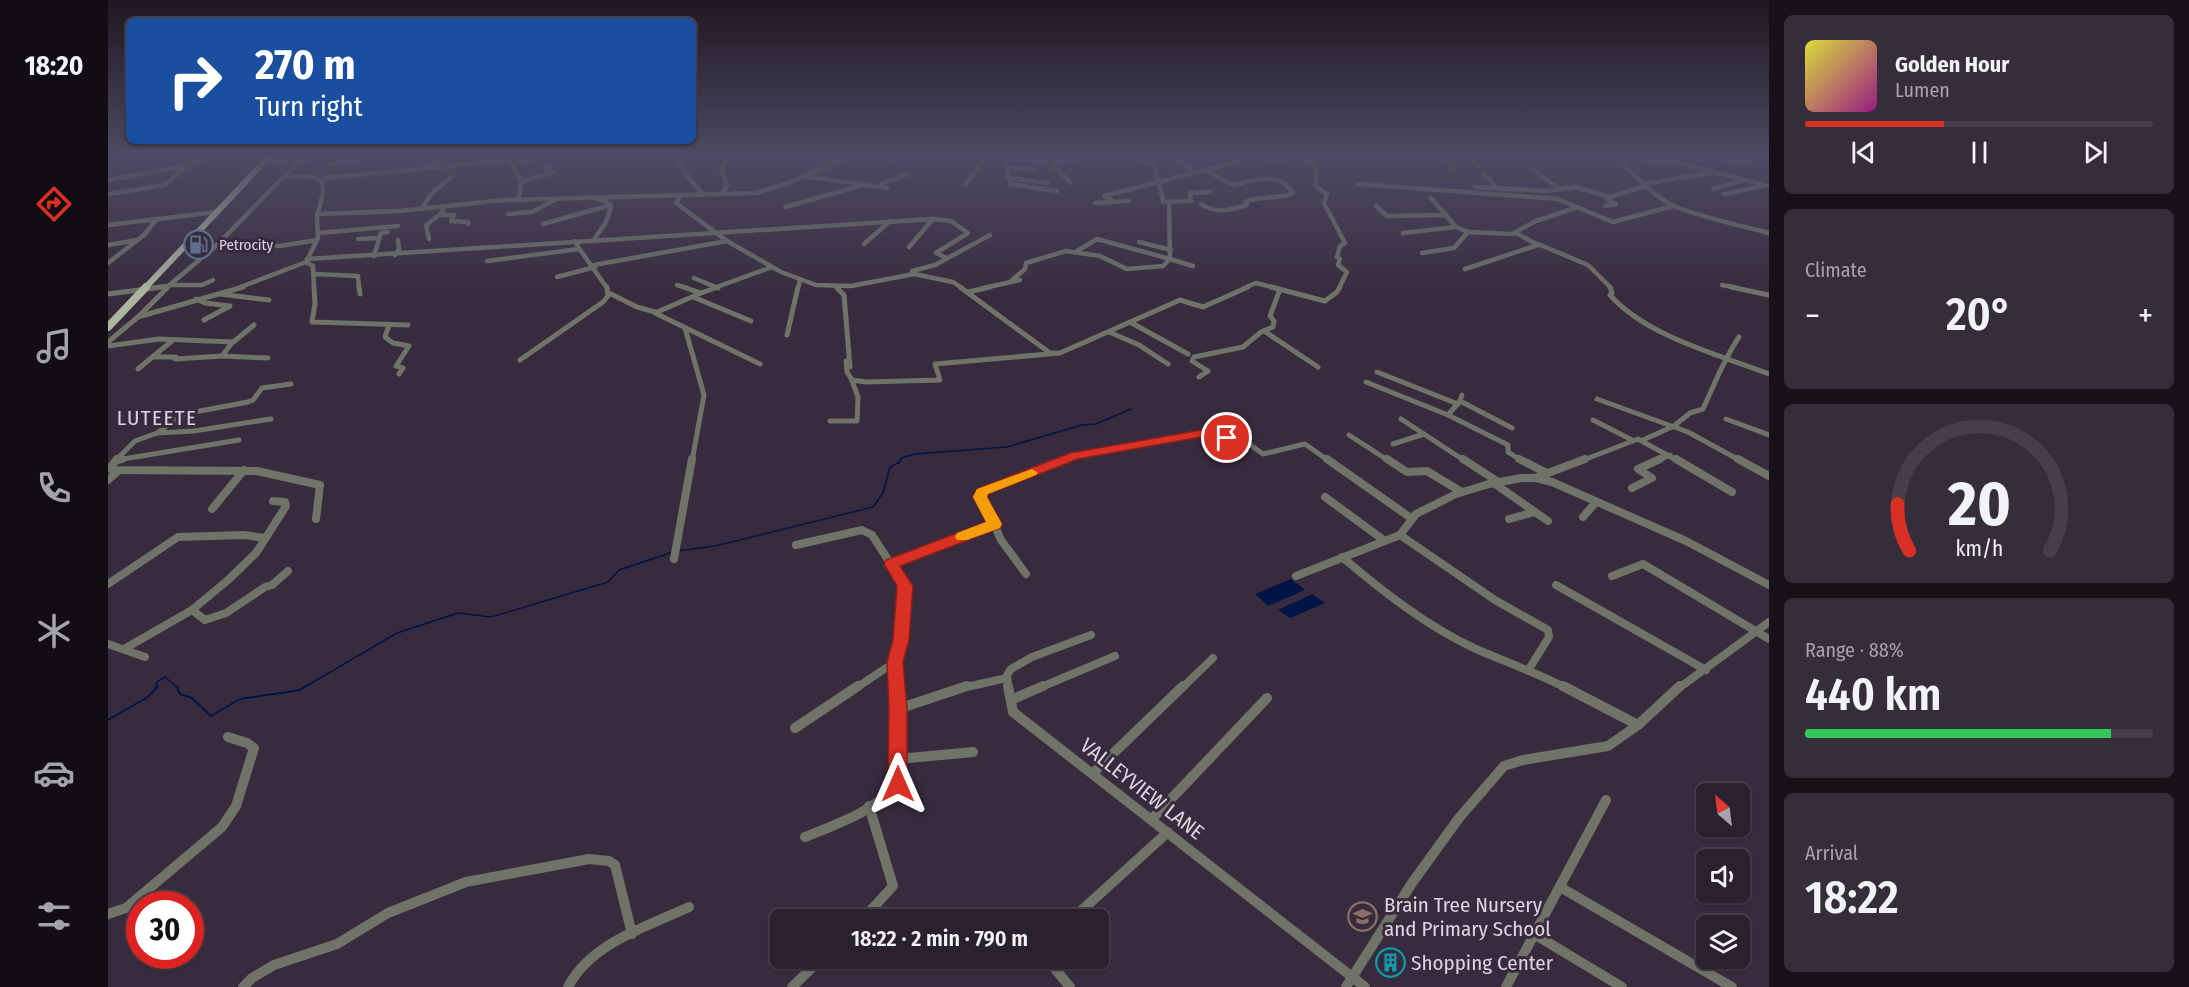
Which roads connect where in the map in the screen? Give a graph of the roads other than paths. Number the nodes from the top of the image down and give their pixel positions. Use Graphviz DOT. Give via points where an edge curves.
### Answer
graph roads {
  1 [pos="225,203"];
  2 [pos="258,203"];
  3 [pos="320,203"];
  4 [pos="426,203"];
  5 [pos="481,203"];
  6 [pos="549,203"];
  7 [pos="606,203"];
  8 [pos="676,203"];
  9 [pos="799,203"];
  10 [pos="1170,203"];
  11 [pos="1246,203"];
  12 [pos="1323,203"];
  13 [pos="1435,203"];
  14 [pos="1566,203"];
  15 [pos="1615,203"];
  16 [pos="1669,203"];
  17 [pos="1201,204"];
  18 [pos="611,205"];
  19 [pos="1376,206"];
  20 [pos="1605,206"];
  21 [pos="1673,206"];
  22 [pos="444,207"];
  23 [pos="785,207"];
  24 [pos="1575,208"];
  25 [pos="422,209"];
  26 [pos="216,212"];
  27 [pos="317,214"];
  28 [pos="508,214"];
  29 [pos="440,215"];
  30 [pos="1446,215"];
  31 [pos="157,219"];
  32 [pos="933,219"];
  33 [pos="890,222"];
  34 [pos="468,224"];
  35 [pos="543,224"];
  36 [pos="108,225"];
  37 [pos="398,226"];
  38 [pos="1456,227"];
  39 [pos="389,232"];
  40 [pos="1468,232"];
  41 [pos="715,233"];
  42 [pos="1403,233"];
  43 [pos="1516,233"];
  44 [pos="1769,233"];
  45 [pos="990,235"];
  46 [pos="318,236"];
  47 [pos="379,238"];
  48 [pos="429,239"];
  49 [pos="139,240"];
  50 [pos="398,240"];
  51 [pos="593,241"];
  52 [pos="727,241"];
  53 [pos="574,242"];
  54 [pos="1139,242"];
  55 [pos="864,244"];
  56 [pos="1538,244"];
  57 [pos="108,245"];
  58 [pos="217,245"];
  59 [pos="909,247"];
  60 [pos="579,249"];
  61 [pos="1171,250"];
  62 [pos="1077,252"];
  63 [pos="1422,253"];
  64 [pos="395,255"];
  65 [pos="374,256"];
  66 [pos="948,258"];
  67 [pos="1170,259"];
  68 [pos="307,261"];
  69 [pos="487,261"];
  70 [pos="108,262"];
  71 [pos="594,266"];
  72 [pos="1193,266"];
  73 [pos="772,267"];
  74 [pos="1465,269"];
  75 [pos="314,274"];
  76 [pos="907,274"];
  77 [pos="557,277"];
  78 [pos="694,278"];
  79 [pos="213,279"];
  80 [pos="800,280"];
  81 [pos="1020,280"];
  82 [pos="1010,282"];
  83 [pos="170,285"];
  84 [pos="677,285"];
  85 [pos="1722,285"];
  86 [pos="836,287"];
  87 [pos="718,288"];
  88 [pos="144,289"];
  89 [pos="1280,289"];
  90 [pos="968,291"];
  91 [pos="609,293"];
  92 [pos="701,293"];
  93 [pos="108,294"];
  94 [pos="218,294"];
  95 [pos="360,294"];
  96 [pos="1769,295"];
  97 [pos="693,297"];
  98 [pos="196,299"];
  99 [pos="269,300"];
  100 [pos="655,312"];
  101 [pos="138,317"];
  102 [pos="204,320"];
  103 [pos="750,321"];
  104 [pos="1130,322"];
  105 [pos="254,325"];
  106 [pos="389,325"];
  107 [pos="408,325"];
  108 [pos="108,327"];
  109 [pos="686,328"];
  110 [pos="1264,331"];
  111 [pos="1109,332"];
  112 [pos="787,335"];
  113 [pos="1739,337"];
  114 [pos="173,340"];
  115 [pos="233,342"];
  116 [pos="108,344"];
  117 [pos="1188,354"];
  118 [pos="1049,355"];
  119 [pos="222,356"];
  120 [pos="154,357"];
  121 [pos="268,358"];
  122 [pos="1725,358"];
  123 [pos="520,360"];
  124 [pos="846,361"];
  125 [pos="760,364"];
  126 [pos="1168,364"];
  127 [pos="1318,367"];
  128 [pos="138,369"];
  129 [pos="1377,372"];
  130 [pos="399,374"];
  131 [pos="1769,374"];
  132 [pos="1199,377"];
  133 [pos="852,380"];
  134 [pos="1366,382"];
  135 [pos="291,384"];
  136 [pos="1597,399"];
  137 [pos="1460,400"];
  138 [pos="1448,416"];
  139 [pos="271,419"];
  140 [pos="1401,419"];
  141 [pos="1726,419"];
  142 [pos="1593,420"];
  143 [pos="831,421"];
  144 [pos="1674,426"];
  145 [pos="1512,428"];
  146 [pos="156,433"];
  147 [pos="1424,434"];
  148 [pos="1349,435"];
  149 [pos="1769,435"];
  150 [pos="239,440"];
  151 [pos="1632,440"];
  152 [pos="1643,440"];
  153 [pos="1393,444"];
  154 [pos="1670,455"];
  155 [pos="111,464"];
  156 [pos="244,470"];
  157 [pos="118,471"];
  158 [pos="1547,473"];
  159 [pos="1769,476"];
  160 [pos="1535,478"];
  161 [pos="108,480"];
  162 [pos="1497,483"];
  163 [pos="1632,488"];
  164 [pos="1460,491"];
  165 [pos="1732,492"];
  166 [pos="1325,497"];
  167 [pos="273,501"];
  168 [pos="1596,502"];
  169 [pos="212,509"];
  170 [pos="1535,512"];
  171 [pos="1583,517"];
  172 [pos="1411,518"];
  173 [pos="316,519"];
  174 [pos="1509,519"];
  175 [pos="1548,521"];
  176 [pos="995,524"];
  177 [pos="1400,535"];
  178 [pos="265,538"];
  179 [pos="1385,541"];
  180 [pos="796,545"];
  181 [pos="1342,557"];
  182 [pos="674,559"];
  183 [pos="891,564"];
  184 [pos="288,571"];
  185 [pos="1026,574"];
  186 [pos="1296,576"];
  187 [pos="1612,576"];
  188 [pos="108,584"];
  189 [pos="1556,585"];
  190 [pos="1769,585"];
  191 [pos="192,610"];
  192 [pos="1769,622"];
  193 [pos="1757,631"];
  194 [pos="1091,635"];
  195 [pos="1769,639"];
  196 [pos="108,644"];
  197 [pos="124,648"];
  198 [pos="1115,656"];
  199 [pos="144,657"];
  200 [pos="1213,658"];
  201 [pos="895,662"];
  202 [pos="1528,669"];
  203 [pos="1706,670"];
  204 [pos="1006,678"];
  205 [pos="1267,698"];
  206 [pos="1011,700"];
  207 [pos="898,709"];
  208 [pos="1638,724"];
  209 [pos="795,728"];
  210 [pos="228,737"];
  211 [pos="973,752"];
  212 [pos="898,759"];
  213 [pos="1093,773"];
  214 [pos="1606,800"];
  215 [pos="869,806"];
  216 [pos="1152,819"];
  217 [pos="1168,832"];
  218 [pos="805,837"];
  219 [pos="1560,887"];
  220 [pos="689,907"];
  221 [pos="872,909"];
  222 [pos="1083,909"];
  223 [pos="108,914"];
  224 [pos="632,934"];
  225 [pos="1534,934"];
  226 [pos="811,969"];
  227 [pos="1055,969"];
  228 [pos="1348,982"];
  229 [pos="243,987"];
  230 [pos="568,987"];
  231 [pos="792,987"];
  232 [pos="1070,987"];
  233 [pos="1365,987"];
  234 [pos="1506,987"];
  235 [pos="1622,987"];
  236 [pos="1732,987"];
  1 -- 26 [label="main road"];
  2 -- 58 [label="street"];
  3 -- 27 [label="street"];
  4 -- 25 [label="street"];
  5 -- 22 [label="street"];
  6 -- 28 [label="street" via="532,212"];
  7 -- 18 [label="street"];
  8 -- 41 [label="street"];
  9 -- 23 [label="street"];
  10 -- 61 [label="street"];
  11 -- 17 [label="street" via="1247,206 1220,211 1210,211"];
  12 -- 89 [label="street" via="1345,243 1337,257 1340,269 1347,272 1337,292 1325,301"];
  13 -- 30 [label="street"];
  14 -- 24 [label="street"];
  15 -- 20 [label="street"];
  16 -- 21 [label="street"];
  18 -- 35 [label="street"];
  18 -- 51 [label="street" via="606,222"];
  19 -- 30 [label="street" via="1389,216"];
  21 -- 24 [label="street" via="1616,222"];
  21 -- 44 [label="street"];
  22 -- 25 [label="street"];
  22 -- 29 [label="street"];
  24 -- 43 [label="street" via="1532,222"];
  25 -- 27 [label="street"];
  26 -- 31 [label="street"];
  26 -- 88 [label="main road"];
  27 -- 46 [label="street"];
  29 -- 34 [label="street" via="452,214 452,220"];
  29 -- 48 [label="street" via="426,225"];
  30 -- 38 [label="street"];
  31 -- 36 [label="street"];
  31 -- 49 [label="street"];
  32 -- 33 [label="street"];
  32 -- 59 [label="street"];
  32 -- 66 [label="street" via="951,221 968,233 936,253"];
  33 -- 41 [label="street"];
  33 -- 55 [label="street"];
  37 -- 46 [label="street"];
  38 -- 40 [label="street"];
  38 -- 42 [label="street"];
  39 -- 47 [label="street" via="381,233"];
  40 -- 43 [label="street"];
  40 -- 63 [label="street" via="1454,248"];
  41 -- 51 [label="street"];
  41 -- 52 [label="street"];
  43 -- 56 [label="street"];
  45 -- 66 [label="street"];
  46 -- 47 [label="street"];
  46 -- 58 [label="street" via="280,246"];
  46 -- 68 [label="street"];
  47 -- 65 [label="street"];
  49 -- 57 [label="street"];
  49 -- 70 [label="street"];
  50 -- 64 [label="street"];
  51 -- 53 [label="street"];
  52 -- 71 [label="street"];
  52 -- 73 [label="street"];
  53 -- 60 [label="street"];
  53 -- 64 [label="street"];
  54 -- 61 [label="street"];
  56 -- 74 [label="street"];
  56 -- 122 [label="street" via="1588,265 1611,288 1610,295 1619,308"];
  58 -- 83 [label="street"];
  60 -- 69 [label="street"];
  60 -- 71 [label="street"];
  61 -- 67 [label="street"];
  62 -- 67 [label="street" via="1097,239"];
  62 -- 67 [label="street" via="1104,257 1128,270 1163,266"];
  62 -- 82 [label="street" via="1063,251 1026,263"];
  64 -- 65 [label="street"];
  65 -- 68 [label="street"];
  66 -- 76 [label="street"];
  67 -- 72 [label="street"];
  68 -- 75 [label="street" via="313,264"];
  68 -- 94 [label="street" via="273,278"];
  71 -- 77 [label="street"];
  71 -- 91 [label="street"];
  73 -- 80 [label="street"];
  73 -- 87 [label="street"];
  75 -- 95 [label="street" via="358,276"];
  75 -- 106 [label="street" via="313,322"];
  76 -- 86 [label="street"];
  76 -- 90 [label="street" via="947,280"];
  78 -- 87 [label="street"];
  79 -- 83 [label="street" via="202,285"];
  80 -- 86 [label="street"];
  80 -- 112 [label="street"];
  81 -- 82 [label="street"];
  82 -- 90 [label="street"];
  83 -- 88 [label="street"];
  83 -- 101 [label="street"];
  84 -- 92 [label="street"];
  85 -- 96 [label="street"];
  86 -- 133 [label="street" via="844,295"];
  87 -- 92 [label="street"];
  88 -- 93 [label="street"];
  88 -- 108 [label="main road"];
  89 -- 104 [label="street" via="1256,283 1203,307 1180,300"];
  89 -- 110 [label="street" via="1270,316 1273,327"];
  90 -- 118 [label="street"];
  91 -- 100 [label="street"];
  91 -- 123 [label="street" via="603,302"];
  92 -- 97 [label="street"];
  94 -- 98 [label="street"];
  94 -- 99 [label="street"];
  97 -- 100 [label="street"];
  97 -- 103 [label="street"];
  98 -- 101 [label="street"];
  98 -- 102 [label="street" via="230,306"];
  100 -- 109 [label="street"];
  101 -- 116 [label="street"];
  104 -- 111 [label="street"];
  104 -- 117 [label="street"];
  105 -- 115 [label="street"];
  106 -- 107 [label="street"];
  106 -- 130 [label="street" via="385,337 409,346 396,366 403,368"];
  109 -- 125 [label="street"];
  109 -- 182 [label="street" via="704,395"];
  110 -- 127 [label="street"];
  110 -- 132 [label="street" via="1242,347 1194,357 1192,362 1208,370"];
  111 -- 118 [label="street" via="1060,354"];
  111 -- 126 [label="street" via="1143,347"];
  113 -- 122 [label="street"];
  114 -- 115 [label="street"];
  114 -- 116 [label="street"];
  114 -- 120 [label="street"];
  115 -- 119 [label="street"];
  118 -- 133 [label="street" via="935,364 939,380"];
  119 -- 120 [label="street"];
  119 -- 121 [label="street"];
  120 -- 128 [label="street"];
  122 -- 131 [label="street"];
  122 -- 144 [label="street" via="1726,364 1703,409 1690,413"];
  124 -- 133 [label="street"];
  129 -- 137 [label="street"];
  133 -- 143 [label="street" via="858,396 857,421"];
  134 -- 138 [label="street"];
  135 -- 146 [label="street" via="262,388 248,402 184,414"];
  136 -- 144 [label="street"];
  137 -- 138 [label="street"];
  137 -- 145 [label="street"];
  138 -- 158 [label="street" via="1506,444 1509,453"];
  139 -- 146 [label="street"];
  140 -- 147 [label="street"];
  141 -- 149 [label="street"];
  142 -- 151 [label="street"];
  144 -- 152 [label="street"];
  144 -- 159 [label="street"];
  146 -- 155 [label="street" via="135,441"];
  147 -- 153 [label="street"];
  147 -- 162 [label="street"];
  148 -- 164 [label="street" via="1407,472 1426,471"];
  150 -- 155 [label="street"];
  151 -- 152 [label="street"];
  151 -- 158 [label="street"];
  152 -- 154 [label="street"];
  154 -- 163 [label="street" via="1638,469 1652,478"];
  154 -- 165 [label="street"];
  155 -- 157 [label="street" via="112,470"];
  156 -- 157 [label="street"];
  156 -- 169 [label="street"];
  156 -- 173 [label="street" via="321,485"];
  157 -- 161 [label="street"];
  158 -- 160 [label="street"];
  160 -- 162 [label="street"];
  160 -- 168 [label="street"];
  162 -- 164 [label="street"];
  162 -- 170 [label="street"];
  164 -- 172 [label="street"];
  166 -- 179 [label="street"];
  167 -- 178 [label="street" via="285,502 286,506"];
  168 -- 171 [label="street"];
  168 -- 190 [label="street" via="1714,555"];
  170 -- 174 [label="street"];
  170 -- 175 [label="street"];
  172 -- 176 [label="street" via="1305,444 1263,454 1245,441 1201,433 1075,456 982,492 980,497"];
  172 -- 177 [label="street"];
  176 -- 183 [label="street"];
  176 -- 185 [label="street" via="1001,540"];
  177 -- 179 [label="street"];
  177 -- 202 [label="street" via="1495,600 1548,630 1549,637"];
  178 -- 188 [label="street" via="178,537"];
  178 -- 191 [label="street" via="256,553"];
  179 -- 181 [label="street"];
  180 -- 183 [label="street" via="862,530 872,535"];
  181 -- 186 [label="street"];
  181 -- 202 [label="street" via="1425,619 1475,648"];
  183 -- 201 [label="street" via="905,586 901,640"];
  184 -- 191 [label="street" via="219,617 206,620"];
  187 -- 193 [label="street" via="1643,564"];
  189 -- 203 [label="street"];
  191 -- 197 [label="street"];
  192 -- 193 [label="street"];
  193 -- 195 [label="street"];
  193 -- 203 [label="street"];
  194 -- 204 [label="street" via="1044,652 1013,668"];
  196 -- 197 [label="street"];
  197 -- 199 [label="street"];
  198 -- 206 [label="street"];
  200 -- 213 [label="street"];
  201 -- 207 [label="street"];
  201 -- 209 [label="street"];
  202 -- 208 [label="street"];
  203 -- 208 [label="street" via="1672,693"];
  204 -- 206 [label="street, VALLEYVIEW LANE"];
  204 -- 207 [label="street" via="974,684"];
  205 -- 216 [label="street"];
  206 -- 213 [label="street, VALLEYVIEW LANE" via="1013,712"];
  207 -- 212 [label="street"];
  208 -- 228 [label="street" via="1603,749 1504,766 1452,827"];
  210 -- 223 [label="street" via="254,748 232,814 222,827 126,908"];
  211 -- 212 [label="street"];
  212 -- 215 [label="street" via="895,789"];
  213 -- 216 [label="street, VALLEYVIEW LANE"];
  214 -- 219 [label="street"];
  215 -- 218 [label="street"];
  215 -- 221 [label="street" via="893,886"];
  216 -- 217 [label="street, VALLEYVIEW LANE"];
  217 -- 222 [label="street"];
  217 -- 228 [label="street, VALLEYVIEW LANE"];
  219 -- 225 [label="street"];
  219 -- 236 [label="street"];
  220 -- 224 [label="street"];
  224 -- 229 [label="street" via="618,869 613,862 566,862 495,874 455,886 388,913 335,945 260,971"];
  224 -- 230 [label="street" via="580,966"];
  225 -- 234 [label="street"];
  225 -- 235 [label="street"];
  226 -- 231 [label="street"];
  227 -- 232 [label="street"];
  228 -- 233 [label="street, VALLEYVIEW LANE"];
}
